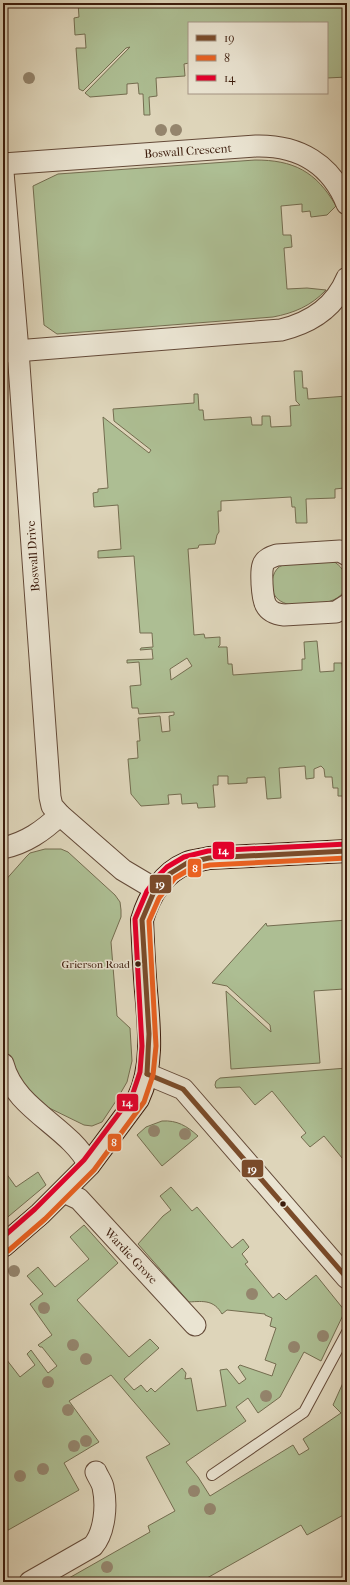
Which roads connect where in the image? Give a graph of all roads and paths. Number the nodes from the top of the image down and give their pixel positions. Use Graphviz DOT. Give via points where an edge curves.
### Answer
graph roads {
  1 [pos="3,164"];
  2 [pos="3,172"];
  3 [pos="347,204"];
  4 [pos="347,278"];
  5 [pos="10,352"];
  6 [pos="347,555"];
  7 [pos="347,606"];
  8 [pos="60,815"];
  9 [pos="3,848"];
  10 [pos="347,851"];
  11 [pos="155,889"];
  12 [pos="3,1064"];
  13 [pos="147,1074"];
  14 [pos="89,1165"];
  15 [pos="64,1192"];
  16 [pos="3,1246"];
  17 [pos="347,1278"];
  18 [pos="195,1325"];
  19 [pos="347,1332"];
  20 [pos="96,1472"];
  21 [pos="212,1475"];
  22 [pos="30,1582"];
  1 -- 3 [label="street, Boswall Crescent" via="256,146 278,147 302,154 317,163 338,185"];
  2 -- 5 [label="street, Boswall Drive"];
  4 -- 5 [label="street" via="336,298 317,316 281,330"];
  5 -- 8 [label="street, Boswall Drive" via="50,797 52,806"];
  6 -- 7 [label="street" via="340,551 278,555 269,558 263,565 262,573 263,601 269,610 277,614 336,612"];
  8 -- 9 [label="street" via="35,836"];
  8 -- 11 [label="street, Boswall Drive" via="123,870"];
  10 -- 11 [label="street" via="209,858 188,862 170,874"];
  11 -- 13 [label="street" via="142,920 149,1034"];
  12 -- 14 [label="street" via="13,1086 28,1104 83,1153"];
  13 -- 14 [label="street" via="138,1099"];
  13 -- 17 [label="street" via="183,1089"];
  14 -- 15 [label="street"];
  15 -- 16 [label="street"];
  15 -- 18 [label="street, Wardie Grove" via="79,1199"];
  19 -- 21 [label="lane" via="304,1412"];
  20 -- 22 [label="street" via="103,1486 104,1502 99,1539 93,1546"];
}
